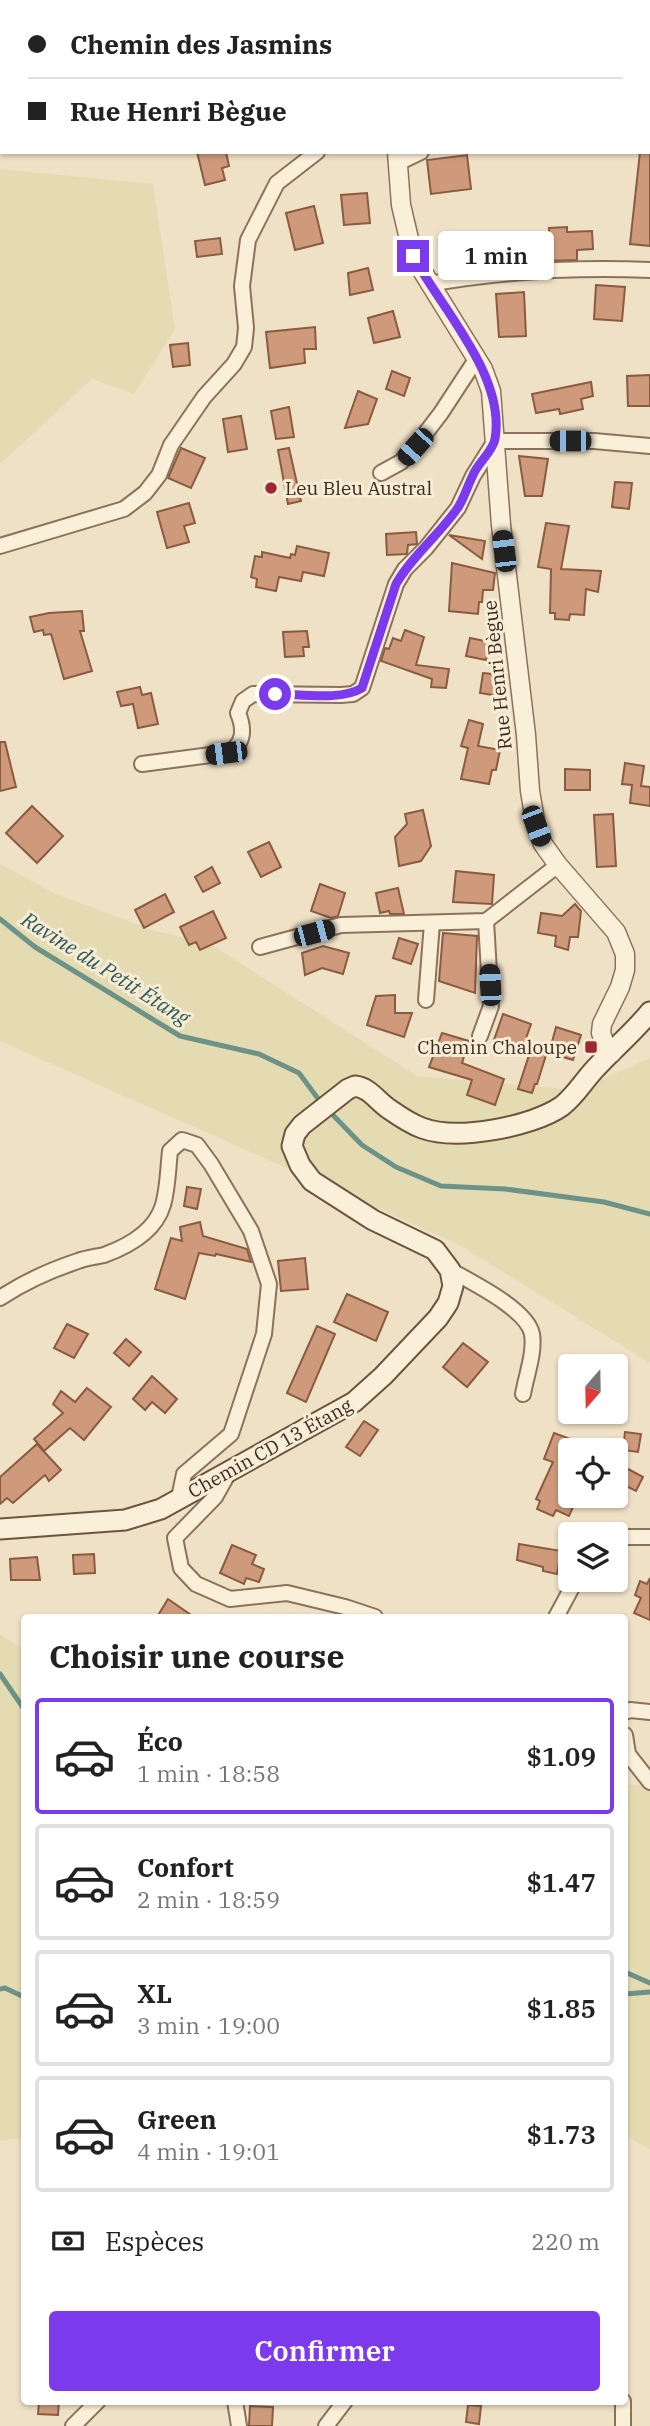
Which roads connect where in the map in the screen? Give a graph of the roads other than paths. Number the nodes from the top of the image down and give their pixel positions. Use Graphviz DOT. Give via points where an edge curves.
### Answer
graph roads {
  1 [pos="314,154"];
  2 [pos="397,157"];
  3 [pos="650,270"];
  4 [pos="429,284"];
  5 [pos="477,358"];
  6 [pos="495,441"];
  7 [pos="650,446"];
  8 [pos="382,473"];
  9 [pos="0,545"];
  10 [pos="142,764"];
  11 [pos="558,865"];
  12 [pos="486,921"];
  13 [pos="432,923"];
  14 [pos="260,947"];
  15 [pos="426,1000"];
  16 [pos="649,1016"];
  17 [pos="480,1036"];
  18 [pos="612,1052"];
  19 [pos="450,1270"];
  20 [pos="0,1298"];
  21 [pos="523,1394"];
  22 [pos="230,1471"];
  23 [pos="179,1498"];
  24 [pos="0,1529"];
  25 [pos="628,1537"];
  26 [pos="650,1537"];
  27 [pos="570,1592"];
  28 [pos="366,1614"];
  29 [pos="558,1614"];
  30 [pos="628,1711"];
  31 [pos="650,1712"];
  32 [pos="628,1754"];
  33 [pos="650,1782"];
  34 [pos="94,2405"];
  35 [pos="236,2405"];
  36 [pos="342,2405"];
  37 [pos="623,2405"];
  38 [pos="72,2426"];
  39 [pos="239,2426"];
  40 [pos="326,2426"];
  41 [pos="623,2426"];
  1 -- 9 [label="street" via="277,183 248,240 242,286 244,347 171,444 159,475 145,493 124,509"];
  2 -- 4 [label="street, Rue Henri Bègue" via="407,235"];
  3 -- 4 [label="street" via="591,268"];
  4 -- 5 [label="street, Rue Henri Bègue"];
  5 -- 6 [label="street, Rue Henri Bègue" via="491,391"];
  5 -- 8 [label="street" via="415,447"];
  6 -- 7 [label="street"];
  6 -- 10 [label="street" via="472,475 458,508 396,584 362,688 341,695 253,694 243,701 238,713 242,739 234,750"];
  6 -- 11 [label="street, Rue Henri Bègue" via="530,791 536,826"];
  11 -- 12 [label="street"];
  11 -- 18 [label="street, Rue Henri Bègue" via="616,932 625,954 620,987 601,1024"];
  12 -- 13 [label="street"];
  12 -- 17 [label="street" via="491,1006"];
  13 -- 14 [label="street" via="341,925"];
  13 -- 15 [label="street"];
  16 -- 18 [label="main road"];
  18 -- 19 [label="main road" via="575,1095 550,1114 485,1131 438,1132 420,1127 388,1109 364,1087 355,1086 295,1134 292,1146 312,1181 373,1220 435,1250"];
  19 -- 21 [label="street" via="503,1301 532,1333"];
  19 -- 22 [label="main road, Chemin CD 13 Étang" via="453,1286 443,1311 366,1393"];
  20 -- 23 [label="street" via="18,1286 103,1255 147,1232 163,1206 170,1151 183,1140 197,1145 251,1231 269,1284 264,1334 231,1434 184,1474"];
  22 -- 23 [label="main road, Chemin CD 13 Étang"];
  22 -- 28 [label="street" via="215,1497 175,1538 181,1568 196,1584 230,1598 287,1593"];
  23 -- 24 [label="main road, Chemin CD 13 Étang" via="125,1520"];
  25 -- 26 [label="street"];
  27 -- 29 [label="street"];
  30 -- 31 [label="street"];
  32 -- 33 [label="street"];
  34 -- 38 [label="street"];
  35 -- 39 [label="street"];
  36 -- 40 [label="street"];
  37 -- 41 [label="street"];
}
